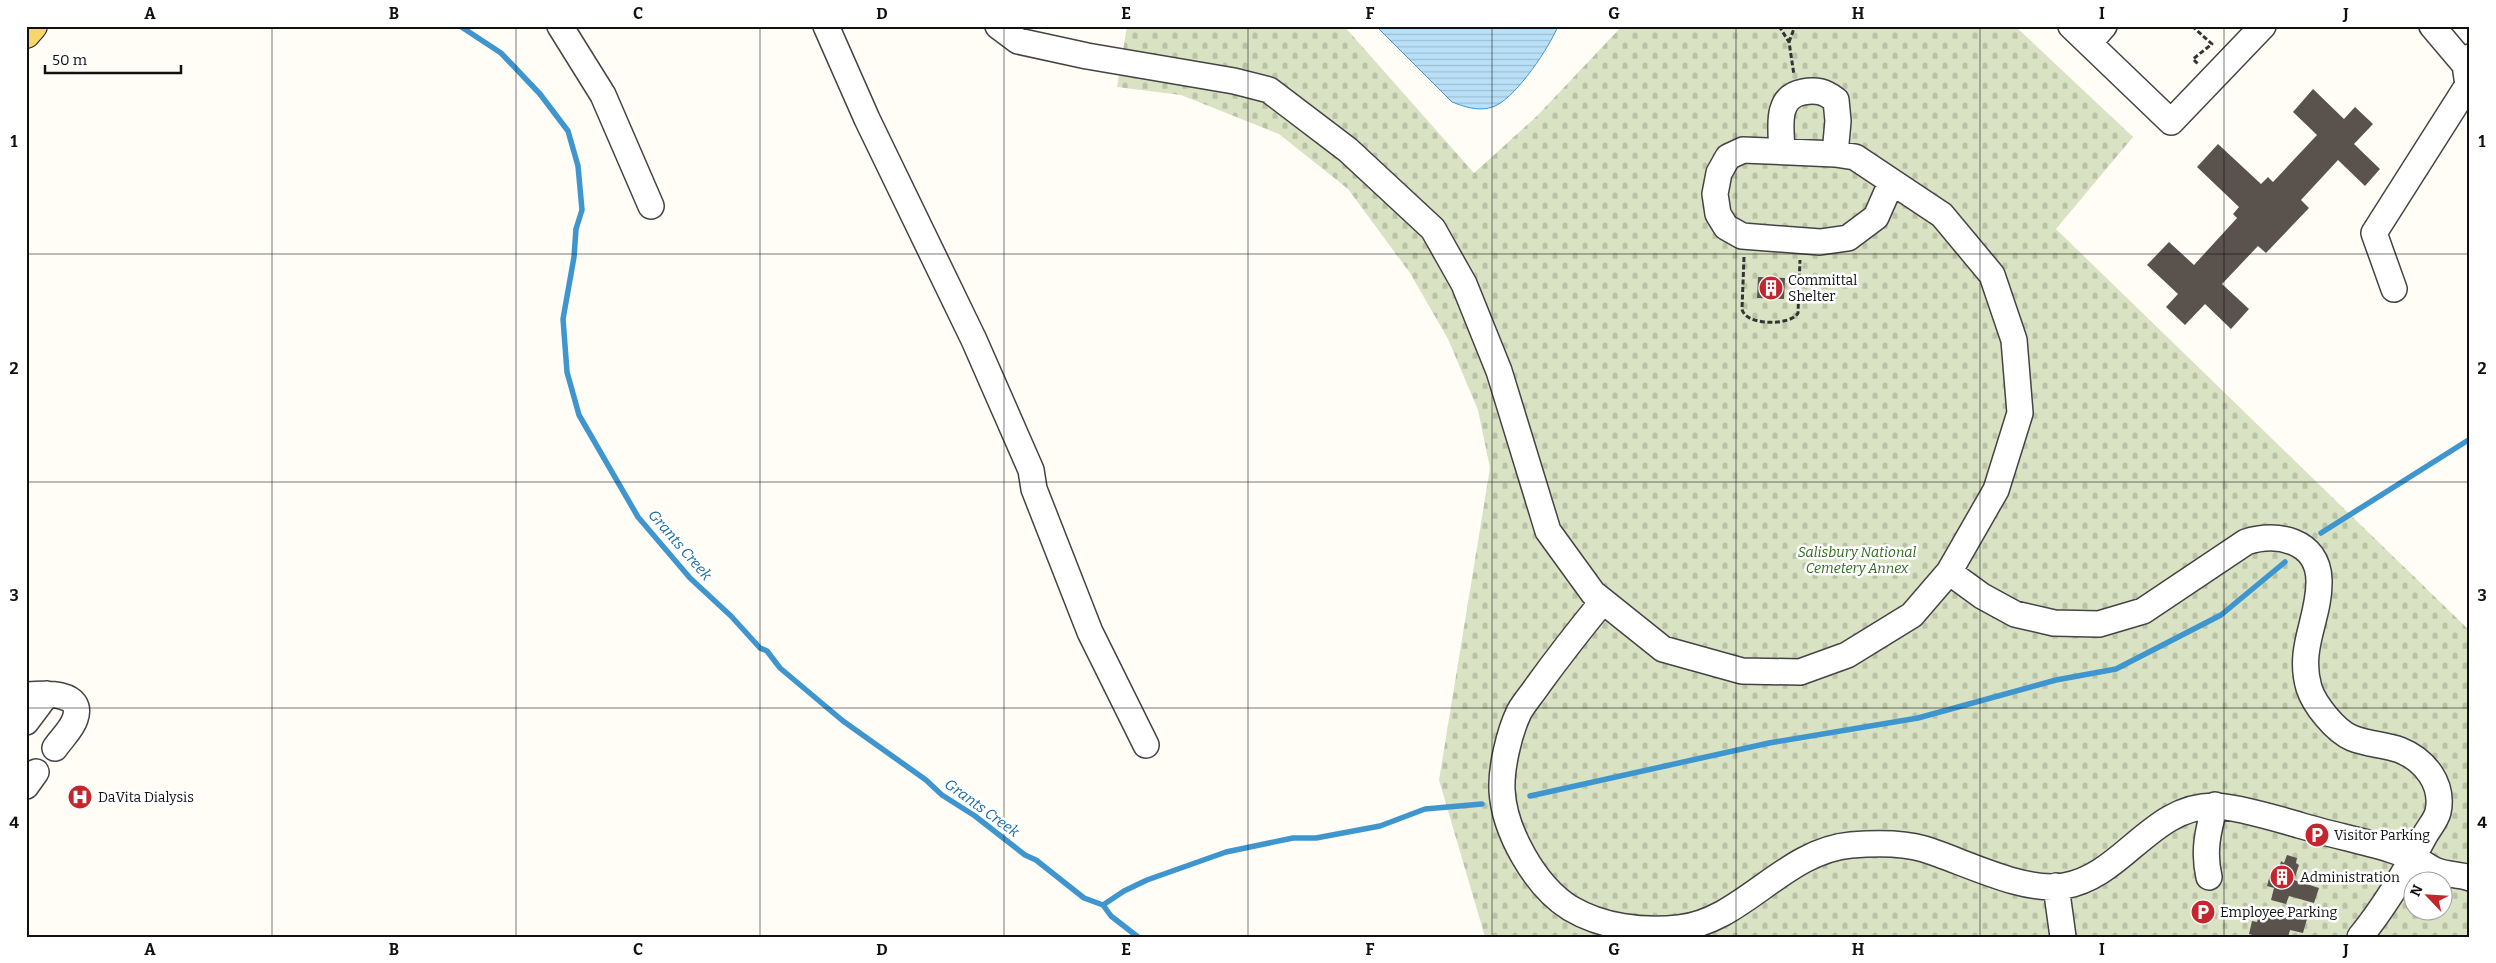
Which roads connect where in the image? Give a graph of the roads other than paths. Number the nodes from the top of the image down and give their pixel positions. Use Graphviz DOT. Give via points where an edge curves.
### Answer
graph roads {
  1 [pos="33,26"];
  2 [pos="560,26"];
  3 [pos="826,26"];
  4 [pos="998,26"];
  5 [pos="2263,26"];
  6 [pos="2432,26"];
  7 [pos="2088,32"];
  8 [pos="26,34"];
  9 [pos="2468,74"];
  10 [pos="1782,150"];
  11 [pos="1835,154"];
  12 [pos="1892,183"];
  13 [pos="651,206"];
  14 [pos="2394,289"];
  15 [pos="1949,572"];
  16 [pos="1603,600"];
  17 [pos="37,695"];
  18 [pos="26,722"];
  19 [pos="1146,745"];
  20 [pos="55,748"];
  21 [pos="2215,806"];
  22 [pos="2414,858"];
  23 [pos="2209,876"];
  24 [pos="2470,878"];
  25 [pos="2056,886"];
  26 [pos="2063,937"];
  27 [pos="2360,937"];
  1 -- 8 [label="main road"];
  2 -- 13 [label="lane" via="603,95"];
  3 -- 19 [label="lane" via="867,119 974,340 1031,470 1034,489 1090,632"];
  4 -- 16 [label="lane" via="1018,42 1269,90 1348,150 1433,228 1464,284 1499,371 1548,531 1593,593"];
  5 -- 7 [label="lane" via="2171,122"];
  6 -- 9 [label="lane"];
  9 -- 14 [label="lane" via="2374,233"];
  10 -- 11 [label="lane"];
  10 -- 11 [label="lane" via="1782,109 1788,98 1814,90 1836,100"];
  10 -- 12 [label="lane" via="1743,150 1728,158 1719,173 1715,194 1718,214 1726,227 1745,237 1820,242 1848,238 1876,217"];
  11 -- 12 [label="lane" via="1855,157"];
  12 -- 15 [label="lane" via="1942,215 1992,275 2014,340 2020,413 1996,490"];
  15 -- 16 [label="lane" via="1912,615 1847,655 1800,672 1742,671 1663,648"];
  15 -- 22 [label="lane" via="1982,596 2015,614 2054,623 2099,624 2143,611 2246,542 2263,536 2288,539 2300,545 2312,556 2319,579 2304,671 2311,695 2328,719 2351,738 2399,750 2419,760 2438,790 2438,812"];
  16 -- 25 [label="lane" via="1519,713 1504,759 1502,792 1514,839 1538,878 1568,907 1602,923 1640,929 1682,928 1720,916 1776,876 1816,854 1846,846 1881,844 1920,847 1999,876 2038,886"];
  17 -- 18 [label="lane"];
  17 -- 20 [label="lane" via="57,694 70,700 75,707 74,721"];
  21 -- 22 [label="lane" via="2275,818"];
  21 -- 23 [label="lane" via="2206,836 2205,859"];
  21 -- 25 [label="lane" via="2173,817 2146,833 2104,870 2065,886"];
  22 -- 24 [label="lane" via="2439,872"];
  22 -- 27 [label="lane"];
  25 -- 26 [label="lane"];
}
